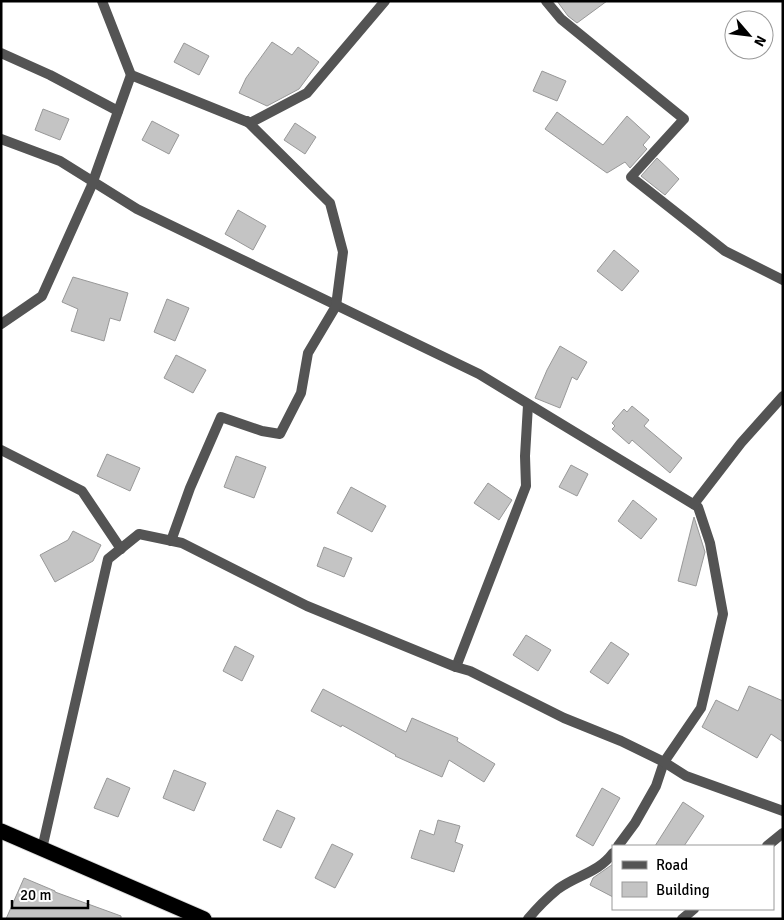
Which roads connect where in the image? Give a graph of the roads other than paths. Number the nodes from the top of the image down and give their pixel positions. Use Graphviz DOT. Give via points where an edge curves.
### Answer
graph roads {
  1 [pos="102,1"];
  2 [pos="385,1"];
  3 [pos="546,1"];
  4 [pos="1,52"];
  5 [pos="131,75"];
  6 [pos="118,111"];
  7 [pos="247,121"];
  8 [pos="1,139"];
  9 [pos="92,182"];
  10 [pos="783,280"];
  11 [pos="336,306"];
  12 [pos="1,324"];
  13 [pos="783,396"];
  14 [pos="528,404"];
  15 [pos="1,450"];
  16 [pos="694,504"];
  17 [pos="171,541"];
  18 [pos="121,549"];
  19 [pos="456,667"];
  20 [pos="664,762"];
  21 [pos="783,811"];
  22 [pos="1,831"];
  23 [pos="783,833"];
  24 [pos="619,845"];
  25 [pos="768,845"];
  26 [pos="42,849"];
  27 [pos="612,854"];
  28 [pos="204,919"];
  29 [pos="528,919"];
  1 -- 5 [label="street"];
  2 -- 7 [label="street" via="307,93 250,123"];
  3 -- 10 [label="street" via="561,18 684,119 631,177 725,251"];
  4 -- 6 [label="street"];
  5 -- 6 [label="street"];
  5 -- 7 [label="street"];
  6 -- 9 [label="street"];
  7 -- 11 [label="street" via="330,203 343,252"];
  8 -- 9 [label="street" via="60,161"];
  9 -- 11 [label="street" via="136,209"];
  9 -- 12 [label="street" via="42,296"];
  11 -- 14 [label="street" via="479,374"];
  11 -- 17 [label="street" via="308,353 301,393 280,434 221,416"];
  13 -- 16 [label="street"];
  14 -- 16 [label="street"];
  14 -- 19 [label="street" via="526,486"];
  15 -- 18 [label="street" via="82,491"];
  16 -- 20 [label="street" via="698,507 710,543 723,614 701,708"];
  17 -- 18 [label="street" via="139,534"];
  17 -- 19 [label="street" via="182,543 307,606"];
  18 -- 26 [label="street" via="108,559"];
  19 -- 20 [label="street"];
  20 -- 21 [label="street" via="686,776"];
  20 -- 24 [label="street" via="656,786"];
  22 -- 26 [label="highway"];
  23 -- 25 [label="street"];
  26 -- 28 [label="highway"];
  27 -- 29 [label="street" via="600,866 560,888"];
}
